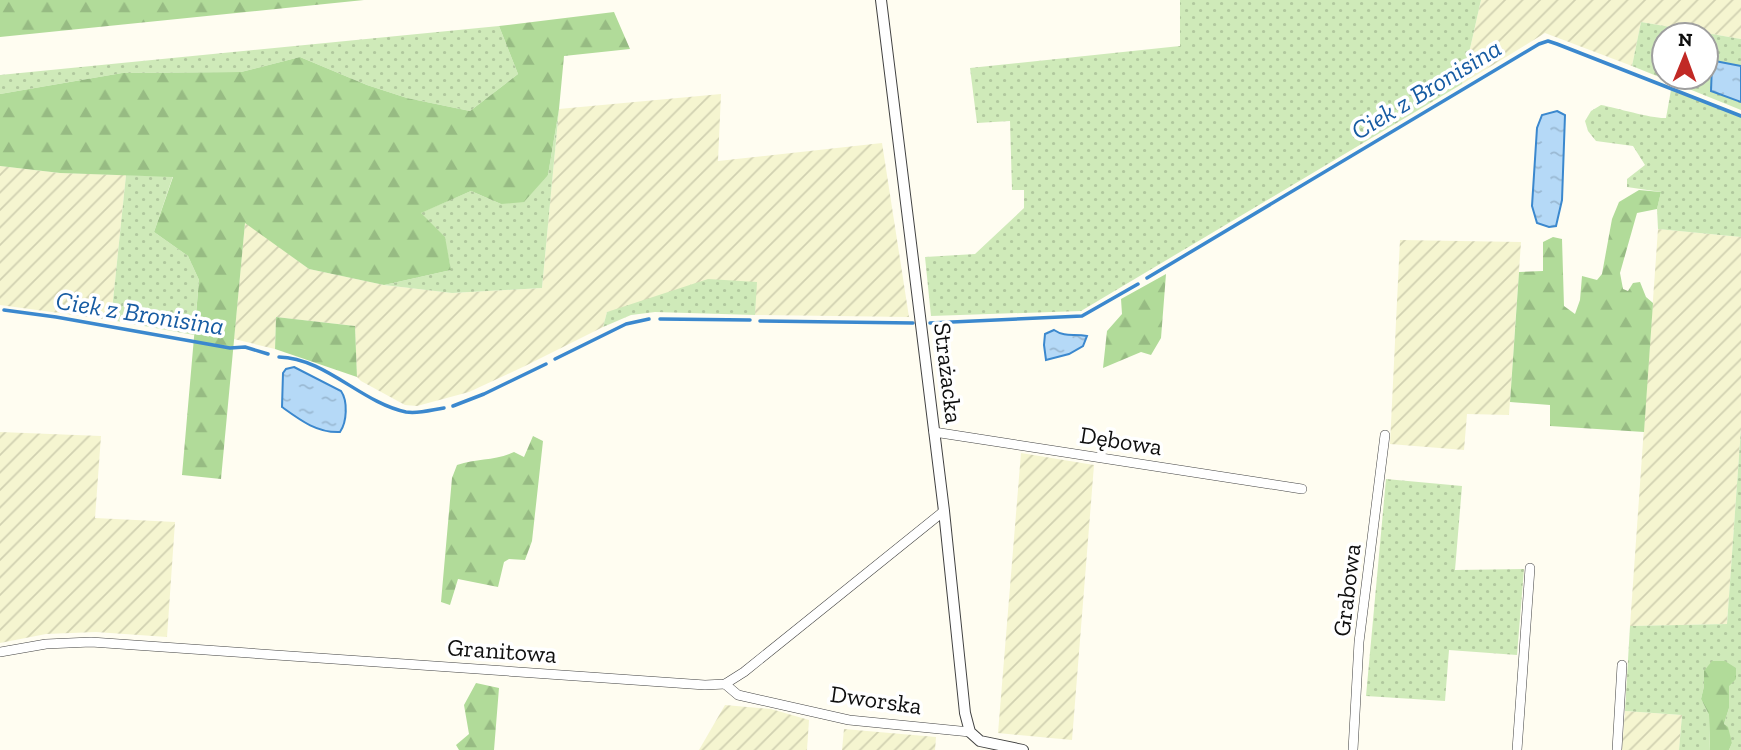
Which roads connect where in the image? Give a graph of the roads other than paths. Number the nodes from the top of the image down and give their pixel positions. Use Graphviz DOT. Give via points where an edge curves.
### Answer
graph roads {
  1 [pos="881,0"];
  2 [pos="934,432"];
  3 [pos="1385,435"];
  4 [pos="1302,489"];
  5 [pos="944,512"];
  6 [pos="1530,568"];
  7 [pos="0,652"];
  8 [pos="1622,665"];
  9 [pos="725,684"];
  10 [pos="970,732"];
  11 [pos="1023,750"];
  12 [pos="1353,750"];
  13 [pos="1517,750"];
  14 [pos="1617,750"];
  1 -- 2 [label="street, Strażacka"];
  2 -- 4 [label="street, Dębowa"];
  2 -- 5 [label="street, Strażacka"];
  3 -- 12 [label="street, Grabowa" via="1359,642"];
  5 -- 9 [label="street"];
  5 -- 10 [label="street, Strażacka"];
  6 -- 13 [label="street"];
  7 -- 9 [label="street, Granitowa" via="91,642"];
  8 -- 14 [label="street"];
  9 -- 10 [label="street, Dworska" via="738,695 849,720"];
  10 -- 11 [label="street, Dworska" via="980,741"];
}
